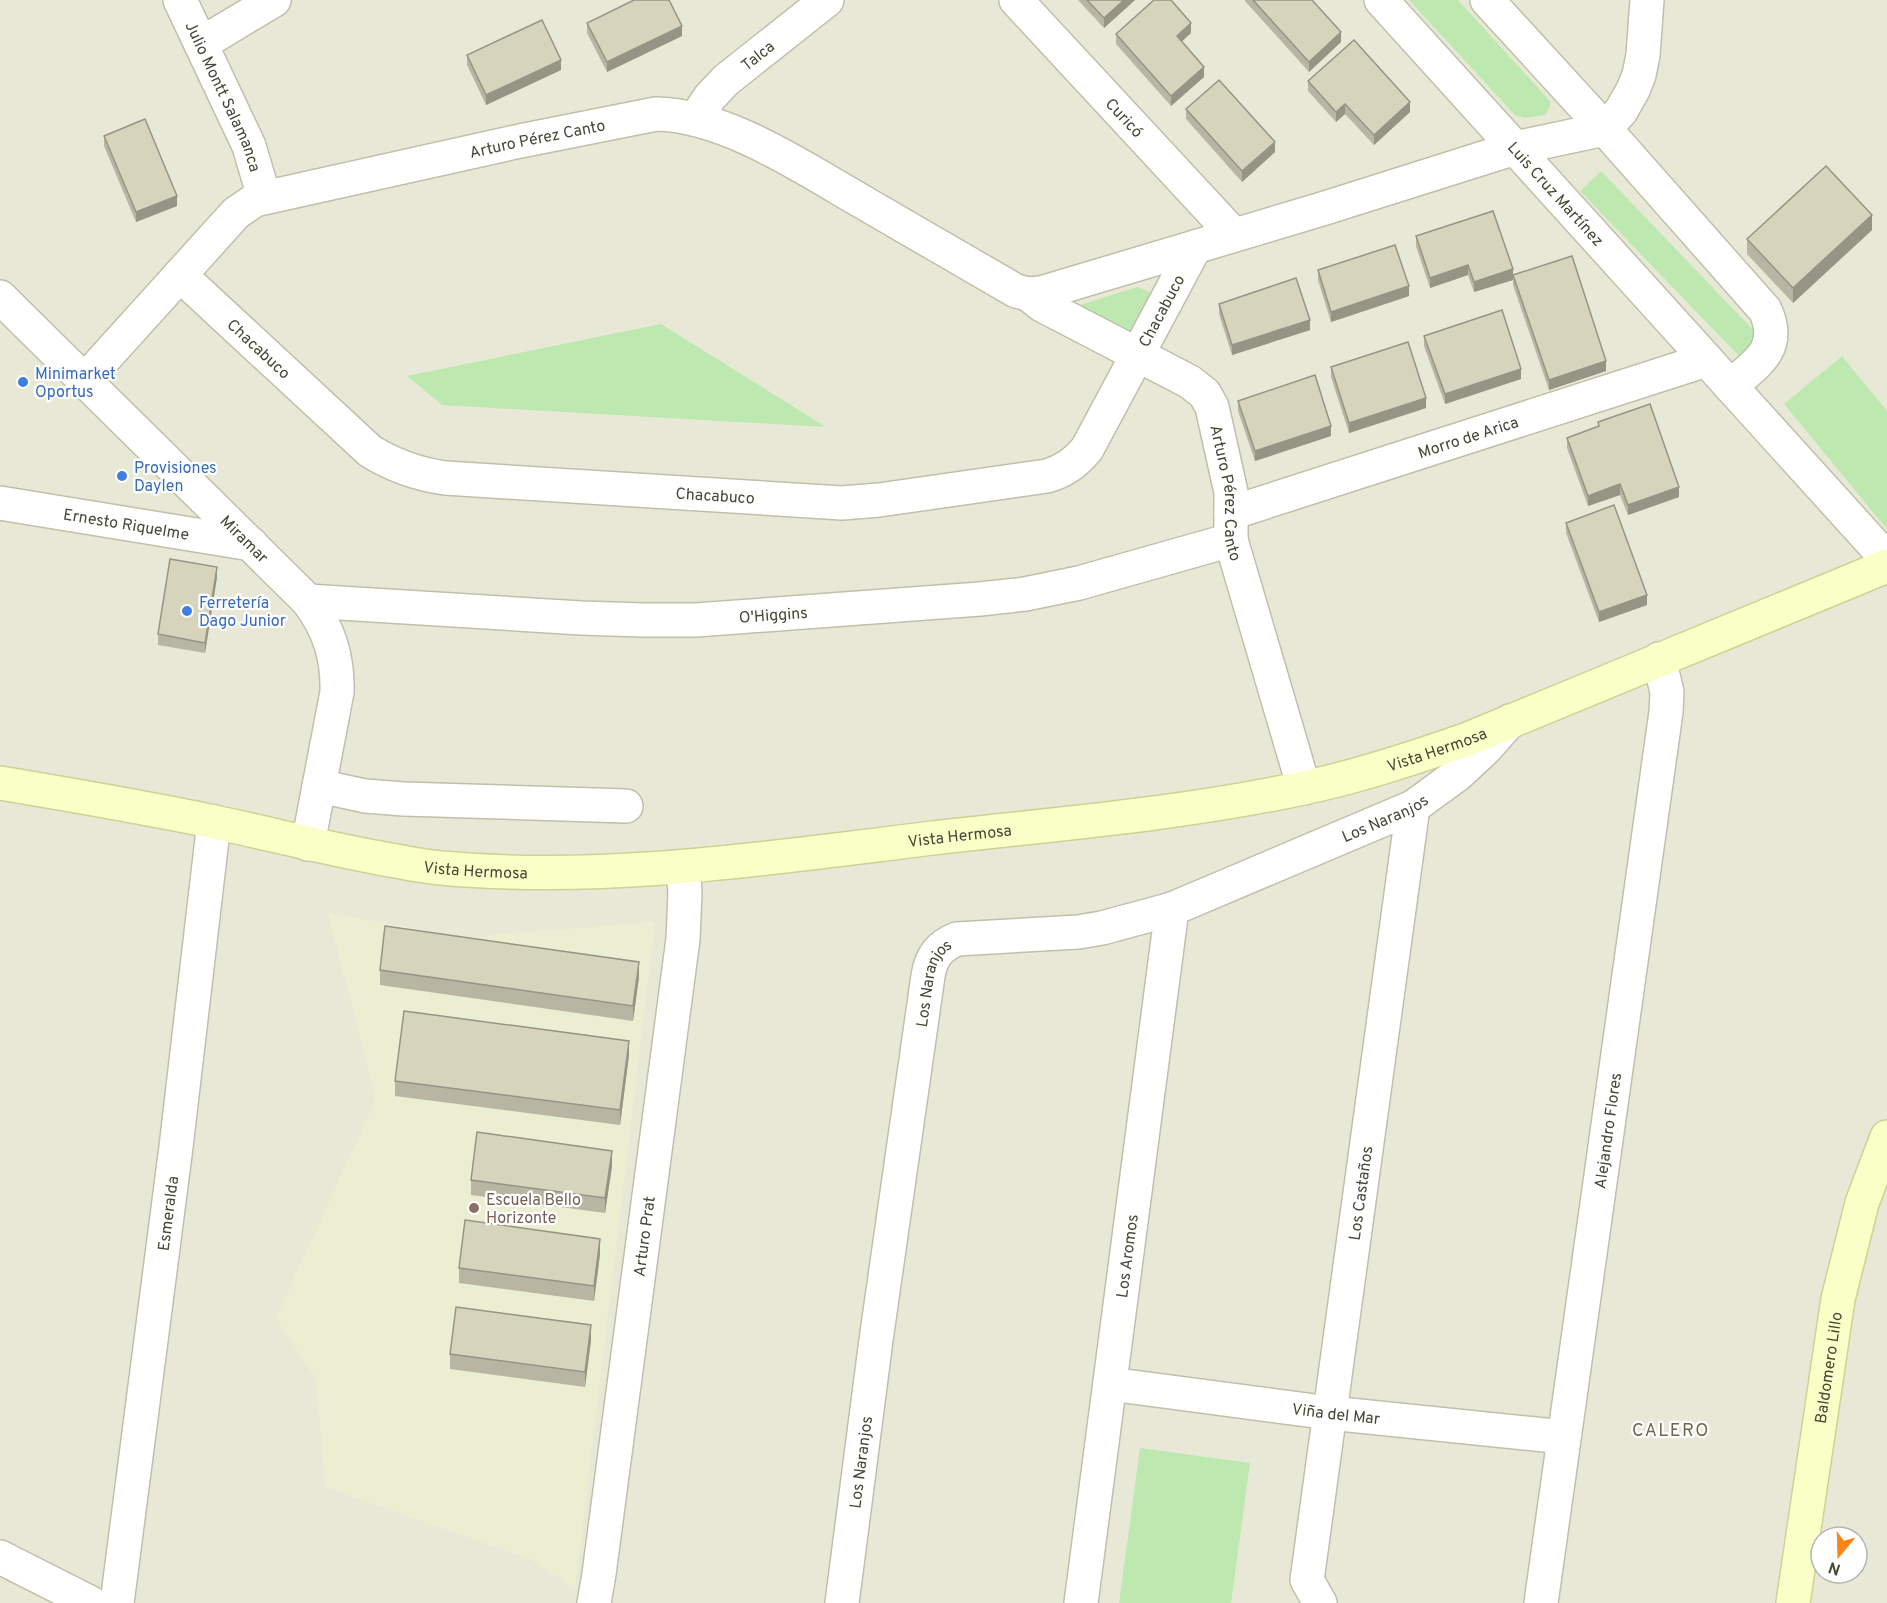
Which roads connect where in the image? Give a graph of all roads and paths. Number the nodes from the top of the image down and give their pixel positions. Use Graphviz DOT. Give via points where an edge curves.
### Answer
graph roads {
  1 [pos="180,0"];
  2 [pos="274,0"];
  3 [pos="827,0"];
  4 [pos="1016,0"];
  5 [pos="1381,0"];
  6 [pos="1487,0"];
  7 [pos="1647,0"];
  8 [pos="201,44"];
  9 [pos="695,119"];
  10 [pos="1605,129"];
  11 [pos="1515,148"];
  12 [pos="264,197"];
  13 [pos="1234,235"];
  14 [pos="1195,247"];
  15 [pos="180,274"];
  16 [pos="1028,294"];
  17 [pos="0,297"];
  18 [pos="1137,354"];
  19 [pos="1706,360"];
  20 [pos="85,380"];
  21 [pos="1730,386"];
  22 [pos="0,502"];
  23 [pos="1231,526"];
  24 [pos="251,544"];
  25 [pos="1887,559"];
  26 [pos="1887,566"];
  27 [pos="308,601"];
  28 [pos="1659,659"];
  29 [pos="1510,721"];
  30 [pos="0,783"];
  31 [pos="319,786"];
  32 [pos="1304,788"];
  33 [pos="626,806"];
  34 [pos="1413,807"];
  35 [pos="214,822"];
  36 [pos="308,844"];
  37 [pos="683,867"];
  38 [pos="1172,909"];
  39 [pos="1887,1137"];
  40 [pos="1110,1384"];
  41 [pos="1330,1413"];
  42 [pos="1564,1437"];
  43 [pos="0,1557"];
  44 [pos="1314,1592"];
  45 [pos="91,1603"];
  46 [pos="117,1603"];
  47 [pos="594,1603"];
  48 [pos="842,1603"];
  49 [pos="1082,1603"];
  50 [pos="1541,1603"];
  51 [pos="1793,1603"];
  1 -- 8 [label="street, Julio Montt Salamanca"];
  2 -- 8 [label="street"];
  3 -- 9 [label="street, Talca" via="726,80"];
  4 -- 13 [label="street, Curicó"];
  5 -- 11 [label="street, Luis Cruz Martínez"];
  6 -- 10 [label="street"];
  7 -- 10 [label="street" via="1639,75 1621,111"];
  8 -- 12 [label="street, Julio Montt Salamanca" via="249,146"];
  9 -- 12 [label="street, Arturo Pérez Canto" via="673,114 639,116"];
  9 -- 16 [label="street, Arturo Pérez Canto" via="777,154 1016,291"];
  10 -- 11 [label="street"];
  10 -- 21 [label="street" via="1770,320 1768,348 1757,364"];
  11 -- 13 [label="street"];
  11 -- 19 [label="street, Luis Cruz Martínez"];
  12 -- 15 [label="street, Arturo Pérez Canto" via="236,213"];
  13 -- 14 [label="street"];
  14 -- 16 [label="street"];
  14 -- 18 [label="street, Chacabuco"];
  15 -- 18 [label="street, Chacabuco" via="370,451 405,469 445,478 842,503 1047,476 1067,469 1087,449"];
  15 -- 20 [label="street, Arturo Pérez Canto"];
  16 -- 18 [label="street, Arturo Pérez Canto"];
  17 -- 20 [label="street, Miramar"];
  18 -- 23 [label="street, Arturo Pérez Canto" via="1198,387 1209,400 1231,492"];
  19 -- 21 [label="street, Luis Cruz Martínez"];
  19 -- 23 [label="street, Morro de Arica"];
  20 -- 24 [label="street, Miramar"];
  21 -- 25 [label="street, Luis Cruz Martínez"];
  22 -- 24 [label="street, Ernesto Riquelme"];
  23 -- 27 [label="street, O'Higgins" via="1079,583 980,599 643,621"];
  23 -- 32 [label="street, Arturo Pérez Canto"];
  24 -- 27 [label="street, Miramar"];
  26 -- 28 [label="main road, Vista Hermosa"];
  27 -- 31 [label="street, Miramar" via="328,635 338,673"];
  28 -- 29 [label="main road, Vista Hermosa"];
  28 -- 42 [label="street, Alejandro Flores" via="1667,692 1665,712"];
  29 -- 32 [label="main road, Vista Hermosa" via="1412,759"];
  29 -- 34 [label="street, Los Naranjos" via="1457,775"];
  30 -- 35 [label="main road, Vista Hermosa"];
  31 -- 33 [label="street" via="404,799"];
  31 -- 36 [label="street, Miramar"];
  32 -- 37 [label="main road, Vista Hermosa" via="1173,810"];
  34 -- 38 [label="street, Los Naranjos"];
  34 -- 41 [label="street, Los Castaños"];
  35 -- 36 [label="main road, Vista Hermosa"];
  35 -- 46 [label="street, Esmeralda"];
  36 -- 37 [label="main road, Vista Hermosa" via="467,870 569,873"];
  37 -- 47 [label="street, Arturo Prat" via="683,939"];
  38 -- 40 [label="street, Los Aromos"];
  38 -- 48 [label="street, Los Naranjos" via="1078,932 957,939 934,956 879,1316"];
  39 -- 51 [label="main road, Baldomero Lillo" via="1862,1203 1838,1299"];
  40 -- 41 [label="street, Viña del Mar"];
  40 -- 49 [label="street, Los Aromos"];
  41 -- 42 [label="street, Viña del Mar"];
  41 -- 44 [label="street, Los Castaños"];
  42 -- 50 [label="street, Alejandro Flores"];
  43 -- 45 [label="street"];
}
